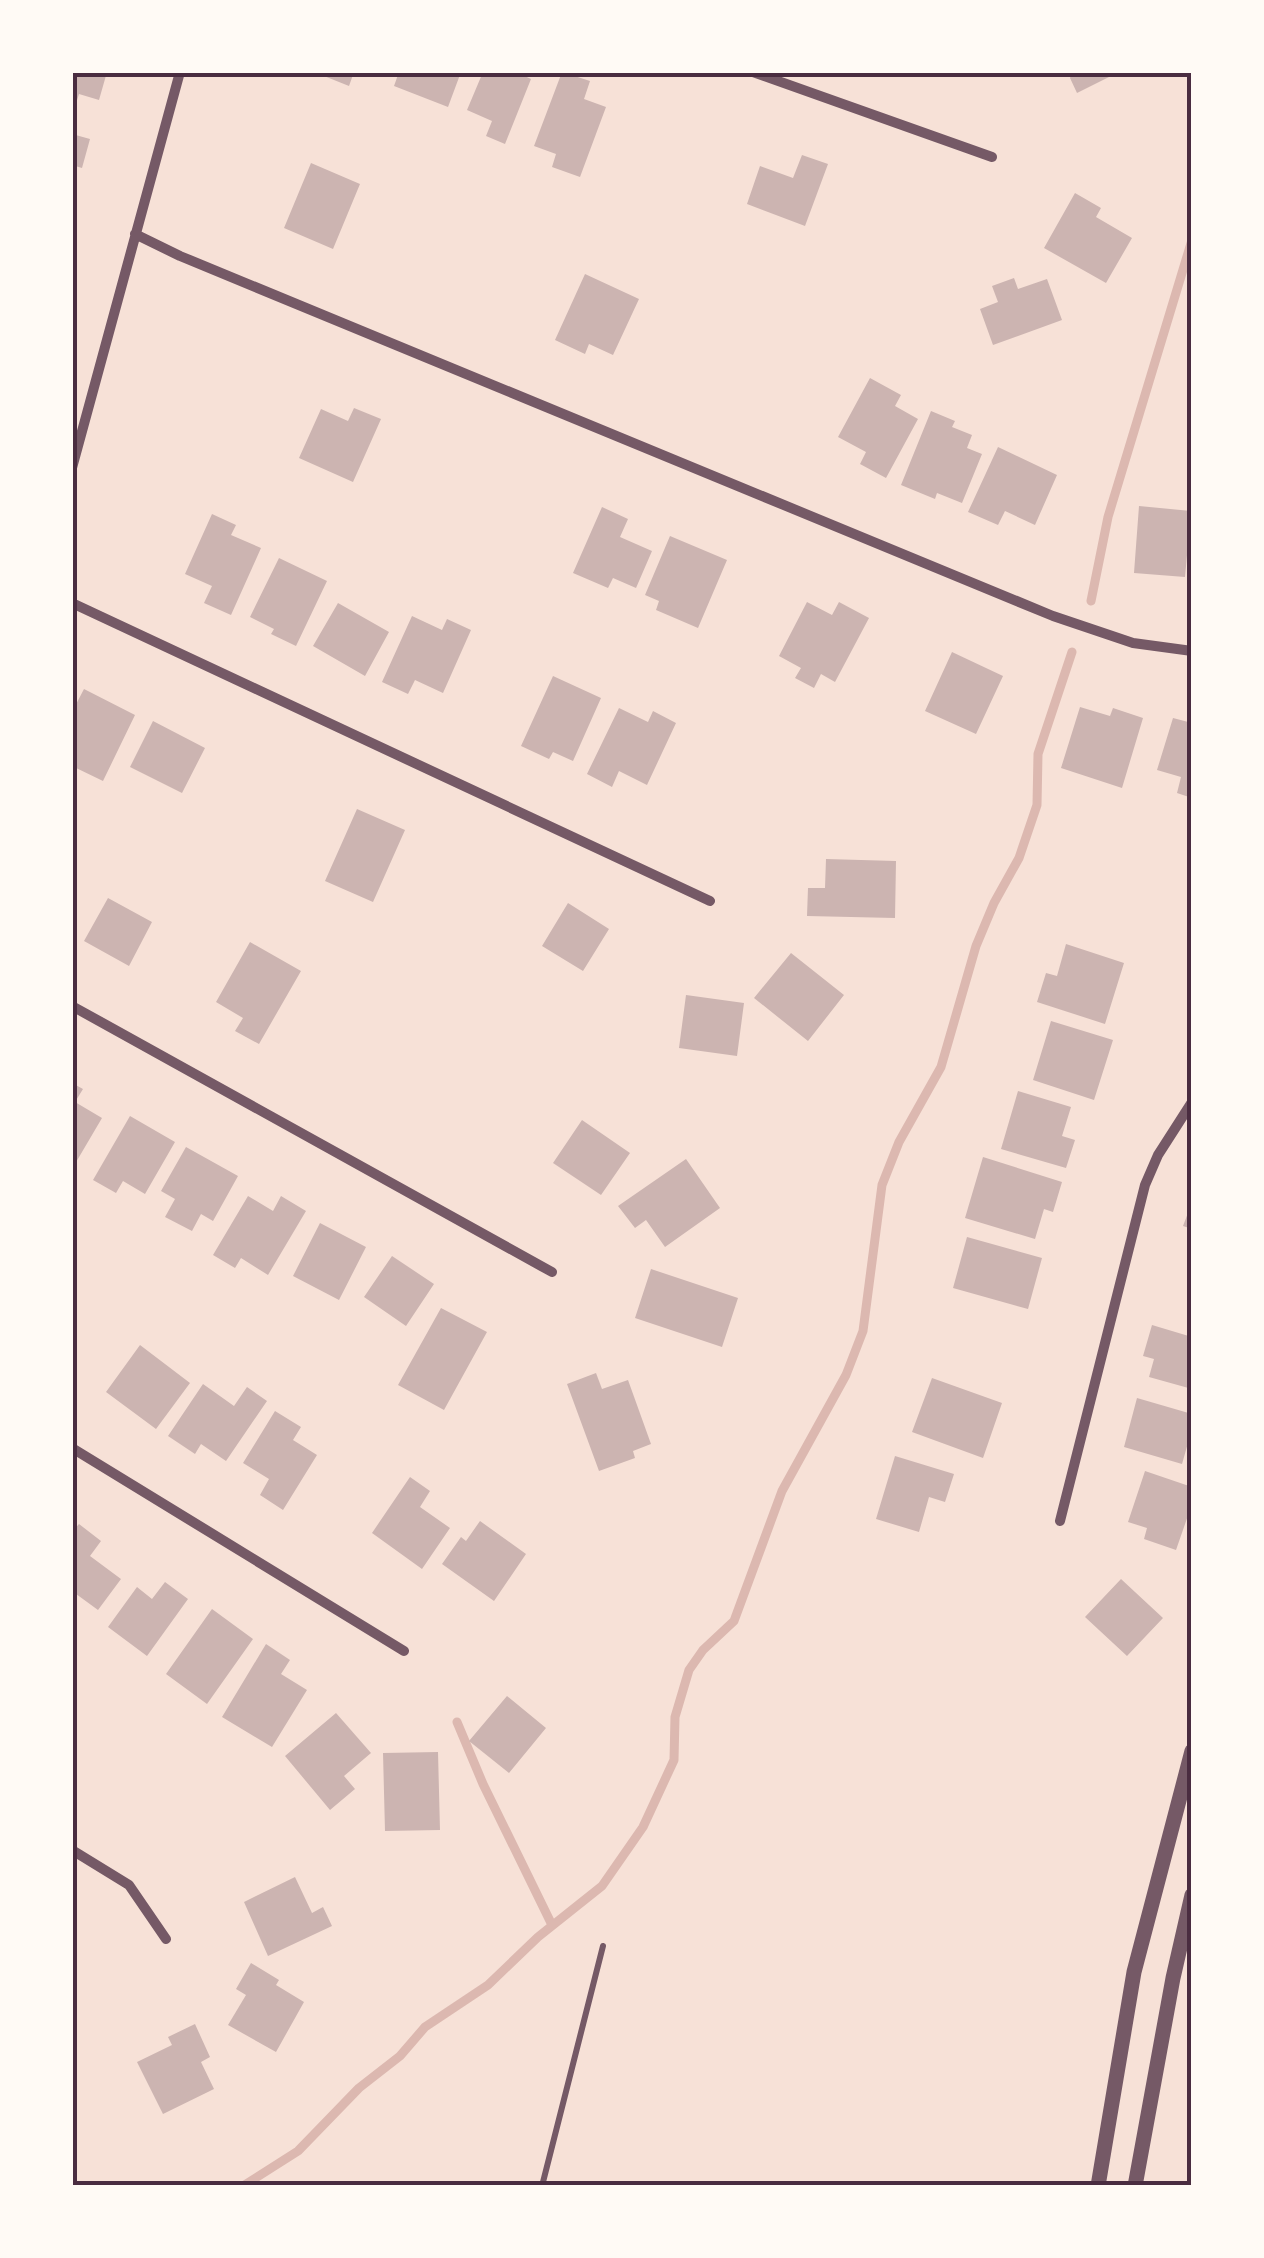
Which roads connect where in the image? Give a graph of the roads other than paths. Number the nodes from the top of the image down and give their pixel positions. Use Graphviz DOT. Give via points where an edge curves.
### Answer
graph roads {
  1 [pos="180,72"];
  2 [pos="752,72"];
  3 [pos="992,157"];
  4 [pos="135,234"];
  5 [pos="72,468"];
  6 [pos="72,604"];
  7 [pos="1192,651"];
  8 [pos="710,901"];
  9 [pos="72,1006"];
  10 [pos="1192,1102"];
  11 [pos="552,1272"];
  12 [pos="72,1448"];
  13 [pos="1060,1521"];
  14 [pos="404,1651"];
  15 [pos="1192,1751"];
  16 [pos="72,1850"];
  17 [pos="1192,1895"];
  18 [pos="166,1939"];
  19 [pos="603,1946"];
  20 [pos="542,2186"];
  21 [pos="1098,2186"];
  22 [pos="1136,2186"];
  1 -- 4 [label="street"];
  2 -- 3 [label="street"];
  4 -- 5 [label="street"];
  4 -- 7 [label="street" via="1053,616 1133,643"];
  6 -- 8 [label="street"];
  9 -- 11 [label="street"];
  10 -- 13 [label="street" via="1145,1185"];
  12 -- 14 [label="street"];
  15 -- 21 [label="street" via="1134,1972"];
  16 -- 18 [label="street" via="128,1885"];
  17 -- 22 [label="street"];
  19 -- 20 [label="lane"];
}
